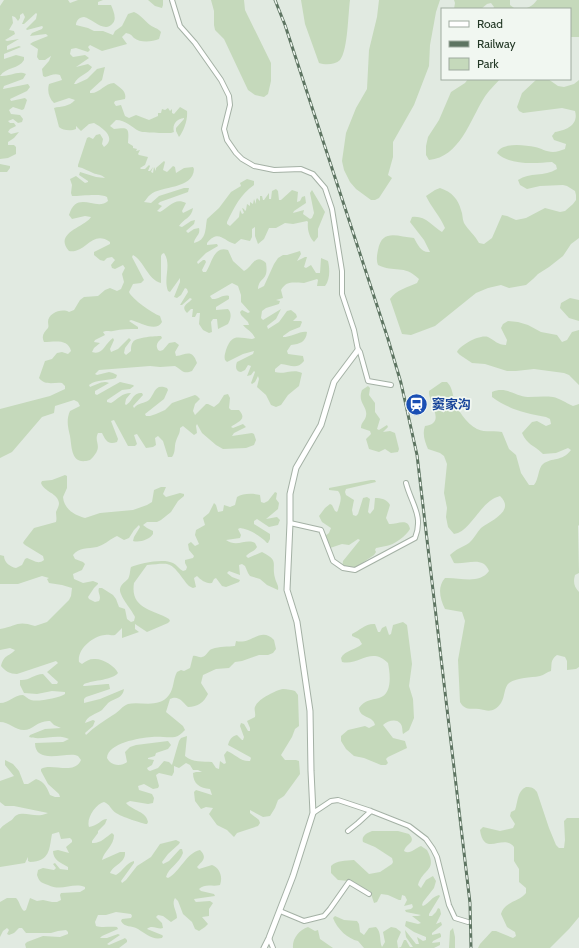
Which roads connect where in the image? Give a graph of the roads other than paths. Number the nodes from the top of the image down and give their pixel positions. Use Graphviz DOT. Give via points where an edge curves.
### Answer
graph roads {
  1 [pos="172,0"];
  2 [pos="358,350"];
  3 [pos="391,385"];
  4 [pos="406,483"];
  5 [pos="290,523"];
  6 [pos="371,811"];
  7 [pos="313,813"];
  8 [pos="348,831"];
  9 [pos="369,894"];
  10 [pos="280,911"];
  11 [pos="468,922"];
  12 [pos="269,938"];
  13 [pos="264,948"];
  14 [pos="273,948"];
  1 -- 2 [label="street" via="180,26 230,96 224,129 227,140 236,153 242,160 254,166 274,170 301,169 313,174 325,188 332,209 342,271 342,294"];
  2 -- 3 [label="street" via="368,382"];
  2 -- 5 [label="street" via="334,382 321,425 296,468 290,494"];
  4 -- 5 [label="street" via="418,520 415,538 355,570 343,568 333,561 321,530"];
  5 -- 7 [label="street" via="287,590 297,622 310,711"];
  6 -- 7 [label="street" via="338,800 331,801"];
  6 -- 8 [label="street"];
  6 -- 11 [label="street" via="409,826 426,839 437,857 449,905 455,918"];
  7 -- 10 [label="street"];
  9 -- 10 [label="street" via="349,882 324,916 304,921"];
  10 -- 12 [label="street"];
  12 -- 13 [label="street"];
  12 -- 14 [label="street"];
}
